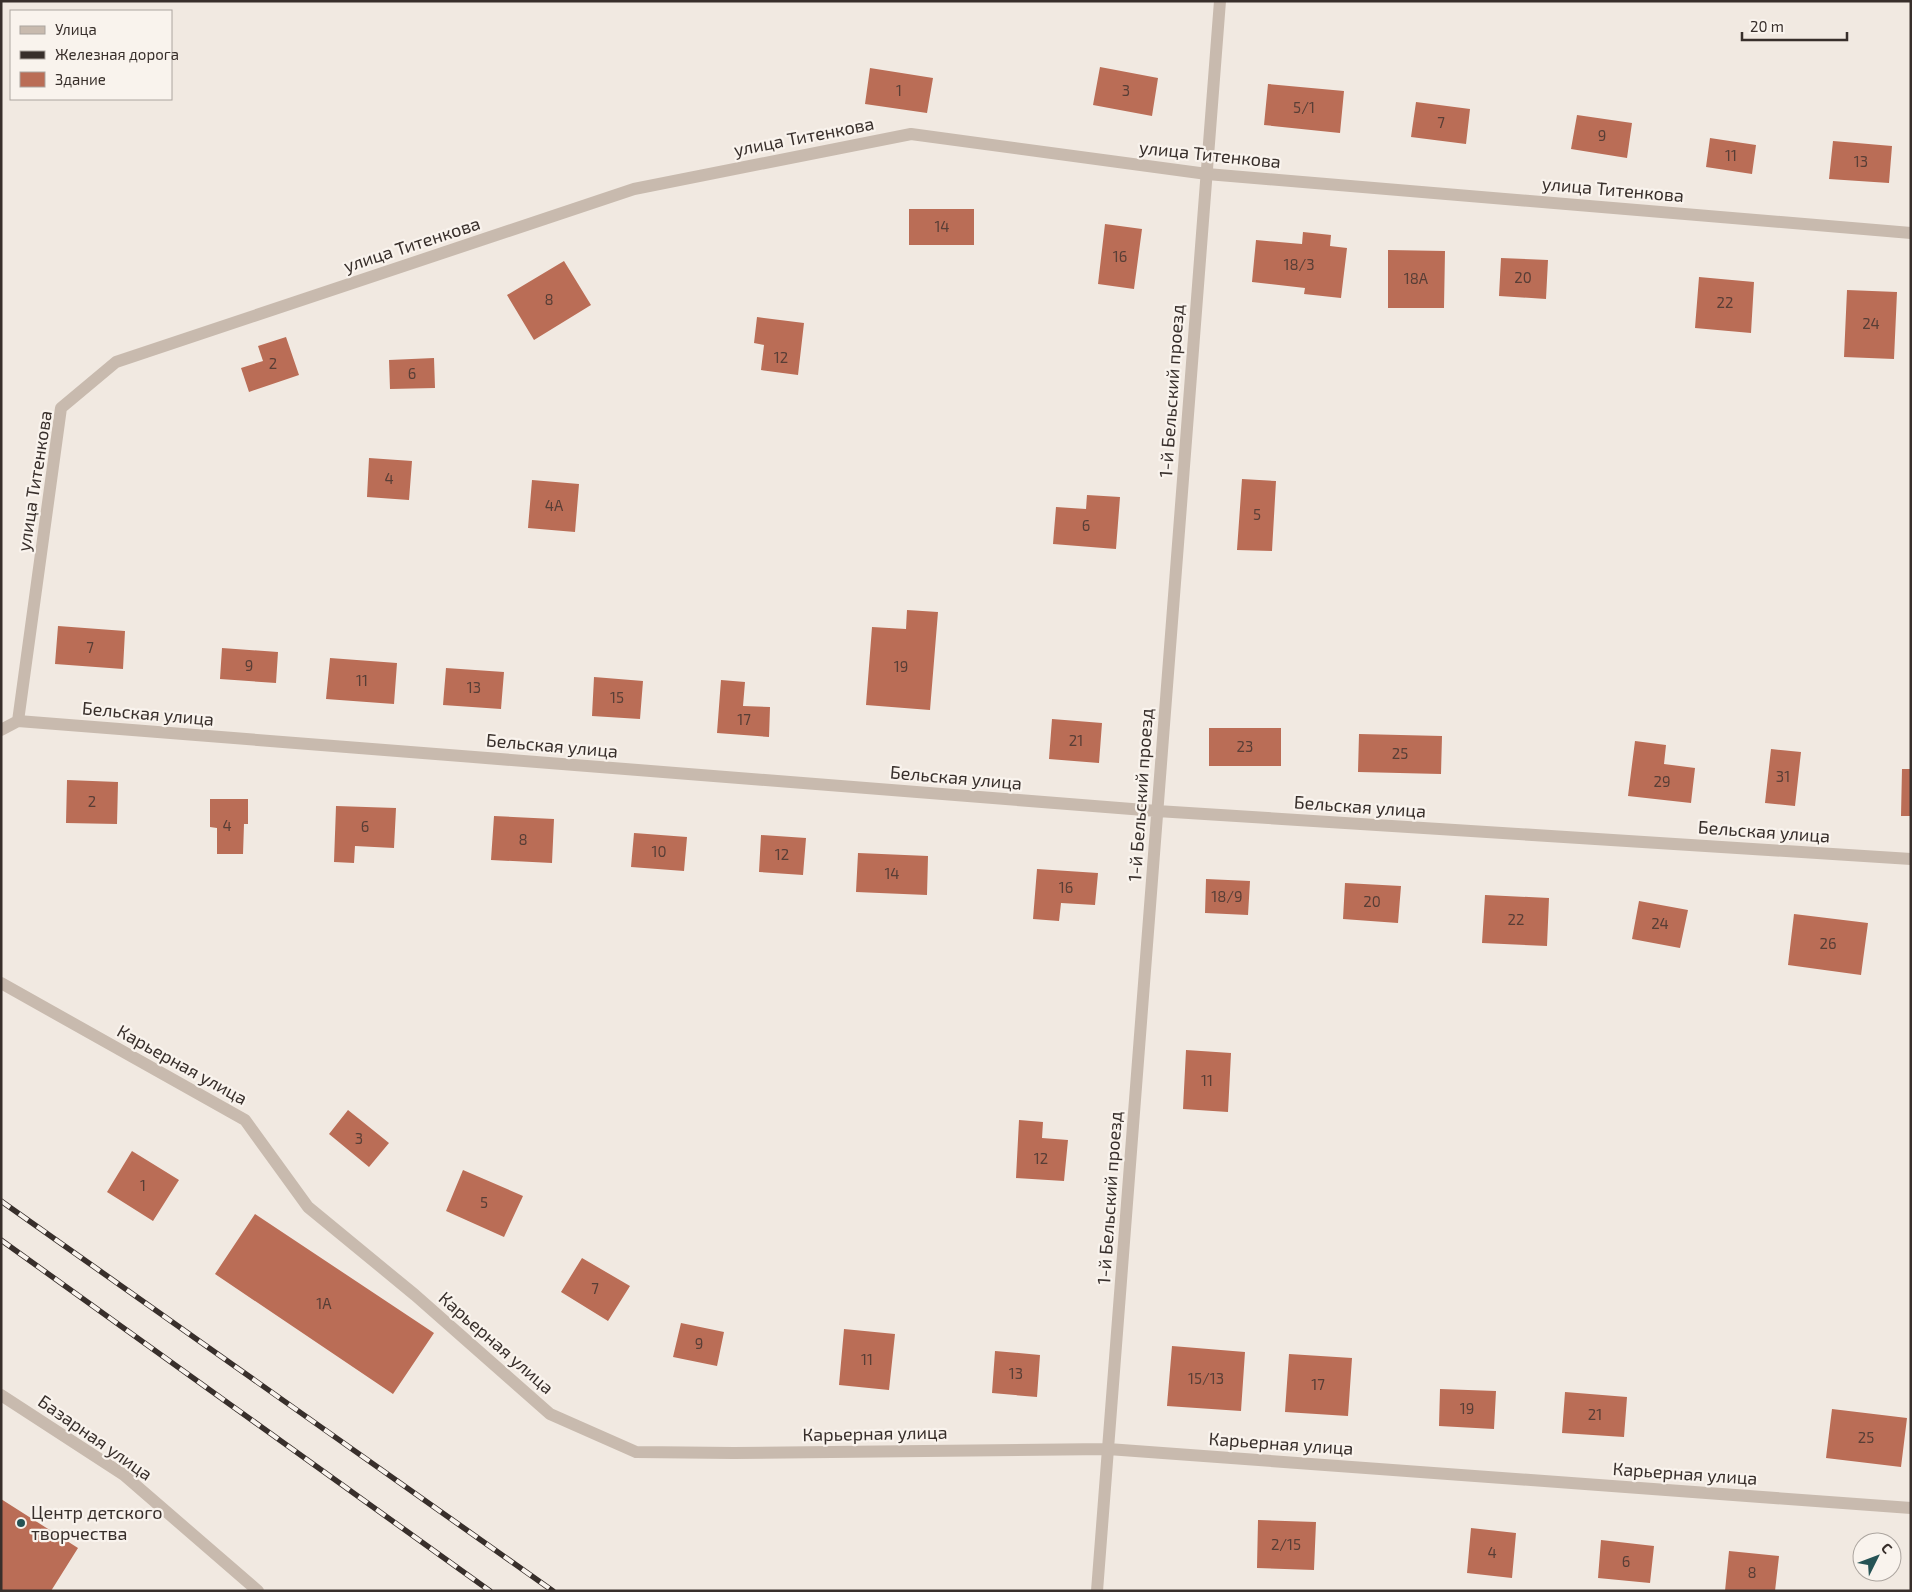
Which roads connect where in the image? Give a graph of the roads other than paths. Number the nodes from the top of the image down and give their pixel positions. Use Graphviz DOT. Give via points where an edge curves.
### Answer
graph roads {
  1 [pos="1220,1"];
  2 [pos="1207,174"];
  3 [pos="1911,233"];
  4 [pos="18,721"];
  5 [pos="1,730"];
  6 [pos="1157,811"];
  7 [pos="1911,859"];
  8 [pos="1,984"];
  9 [pos="1,1395"];
  10 [pos="1108,1449"];
  11 [pos="1911,1508"];
  12 [pos="258,1591"];
  13 [pos="1097,1591"];
  1 -- 2 [label="street, 1-й Бельский проезд"];
  2 -- 3 [label="street, улица Титенкова"];
  2 -- 4 [label="street, улица Титенкова" via="911,134 634,189 116,362 61,408"];
  2 -- 6 [label="street, 1-й Бельский проезд"];
  4 -- 5 [label="street"];
  4 -- 6 [label="street, Бельская улица"];
  6 -- 7 [label="street, Бельская улица"];
  6 -- 10 [label="street, 1-й Бельский проезд"];
  8 -- 10 [label="street, Карьерная улица" via="245,1120 308,1207 415,1295 550,1414 636,1452"];
  9 -- 12 [label="street, Базарная улица" via="124,1476"];
  10 -- 11 [label="street, Карьерная улица"];
  10 -- 13 [label="street, 1-й Бельский проезд"];
}
